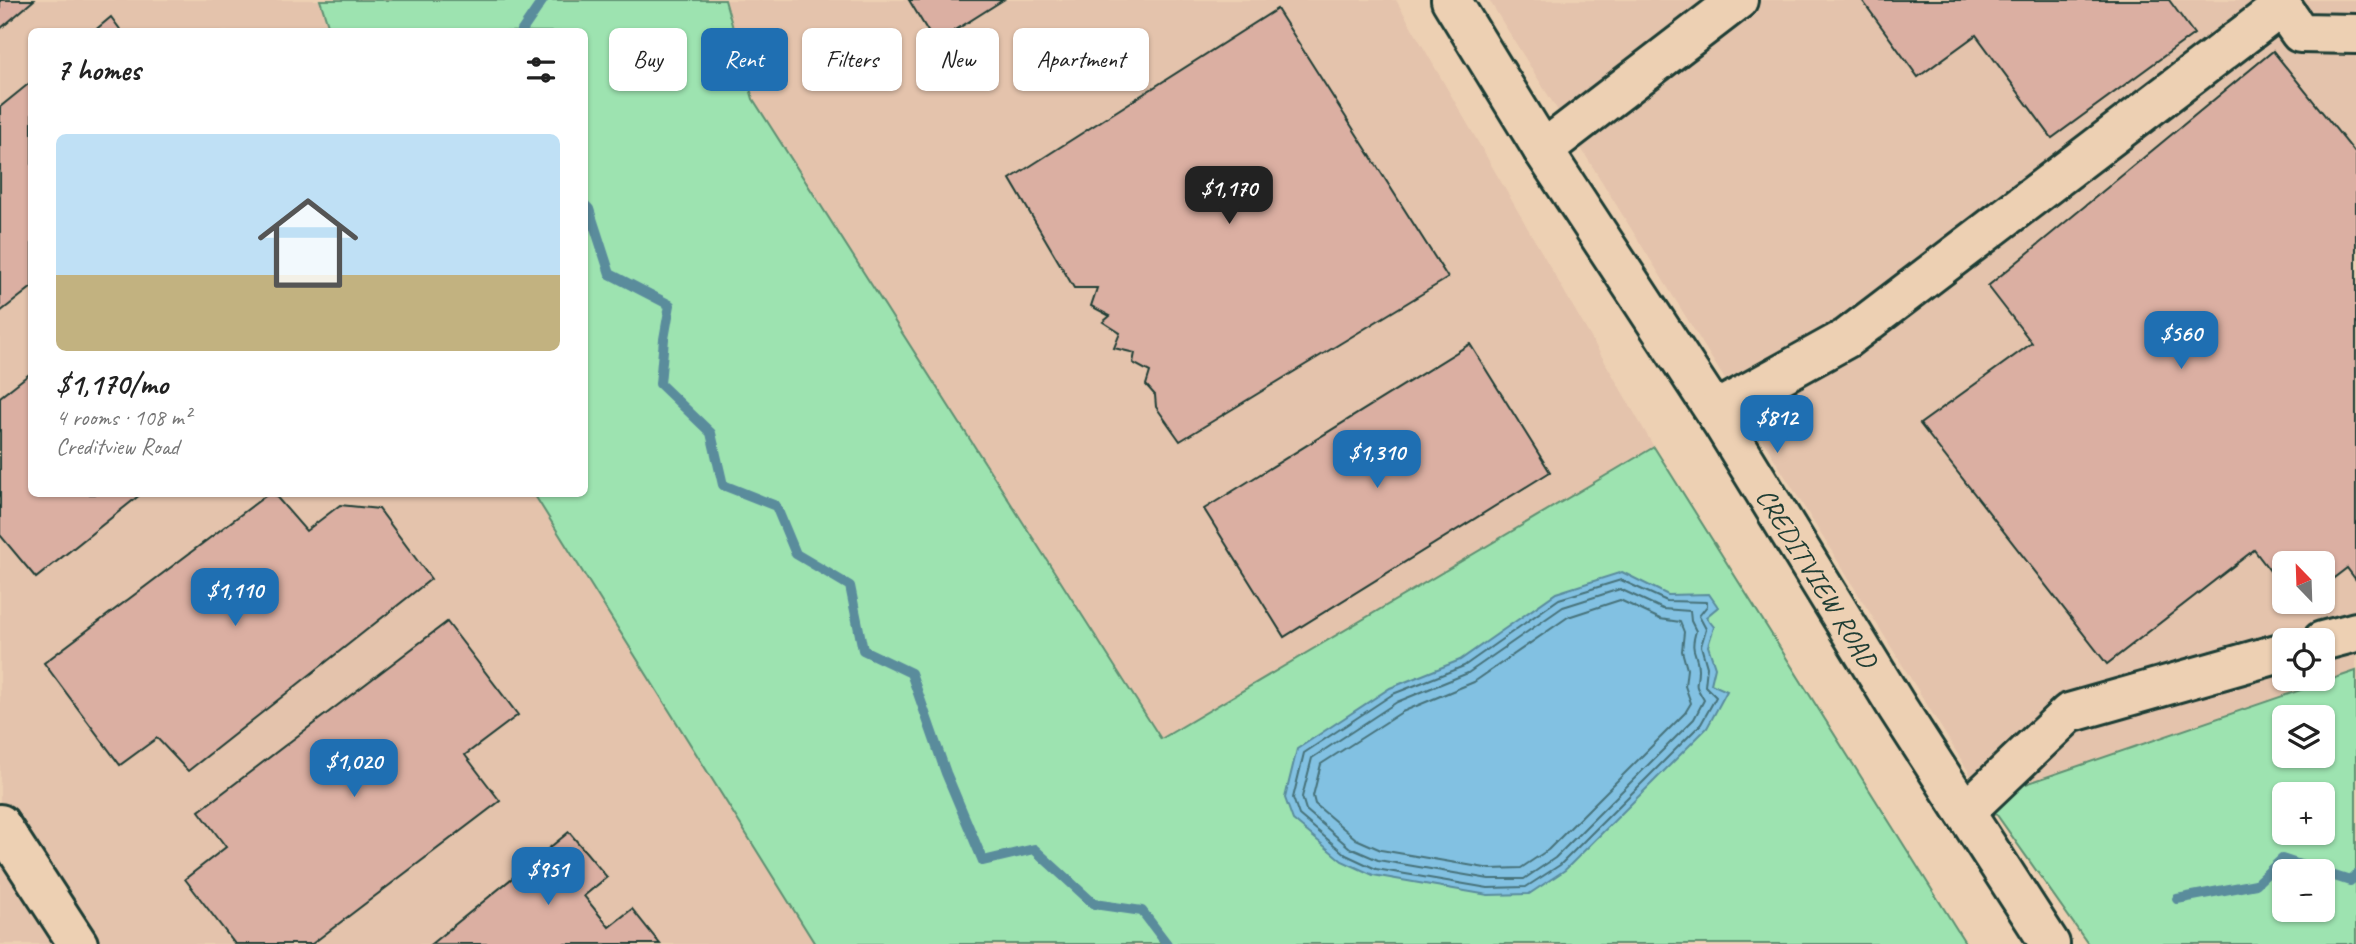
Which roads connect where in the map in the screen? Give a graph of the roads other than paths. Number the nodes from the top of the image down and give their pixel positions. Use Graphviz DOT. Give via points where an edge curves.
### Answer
graph roads {
  1 [pos="1451,0"];
  2 [pos="1738,0"];
  3 [pos="2279,3"];
  4 [pos="2356,34"];
  5 [pos="1543,150"];
  6 [pos="1715,411"];
  7 [pos="2356,632"];
  8 [pos="2335,638"];
  9 [pos="2272,655"];
  10 [pos="1965,812"];
  11 [pos="0,824"];
  12 [pos="78,944"];
  13 [pos="2050,944"];
  1 -- 5 [label="street, CREDITVIEW ROAD"];
  2 -- 5 [label="street"];
  3 -- 4 [label="street" via="2300,33"];
  3 -- 6 [label="street" via="1847,338"];
  5 -- 6 [label="street, CREDITVIEW ROAD"];
  6 -- 10 [label="street, CREDITVIEW ROAD"];
  7 -- 8 [label="street"];
  9 -- 10 [label="street" via="2069,713"];
  10 -- 13 [label="street, CREDITVIEW ROAD"];
  11 -- 12 [label="street"];
}
